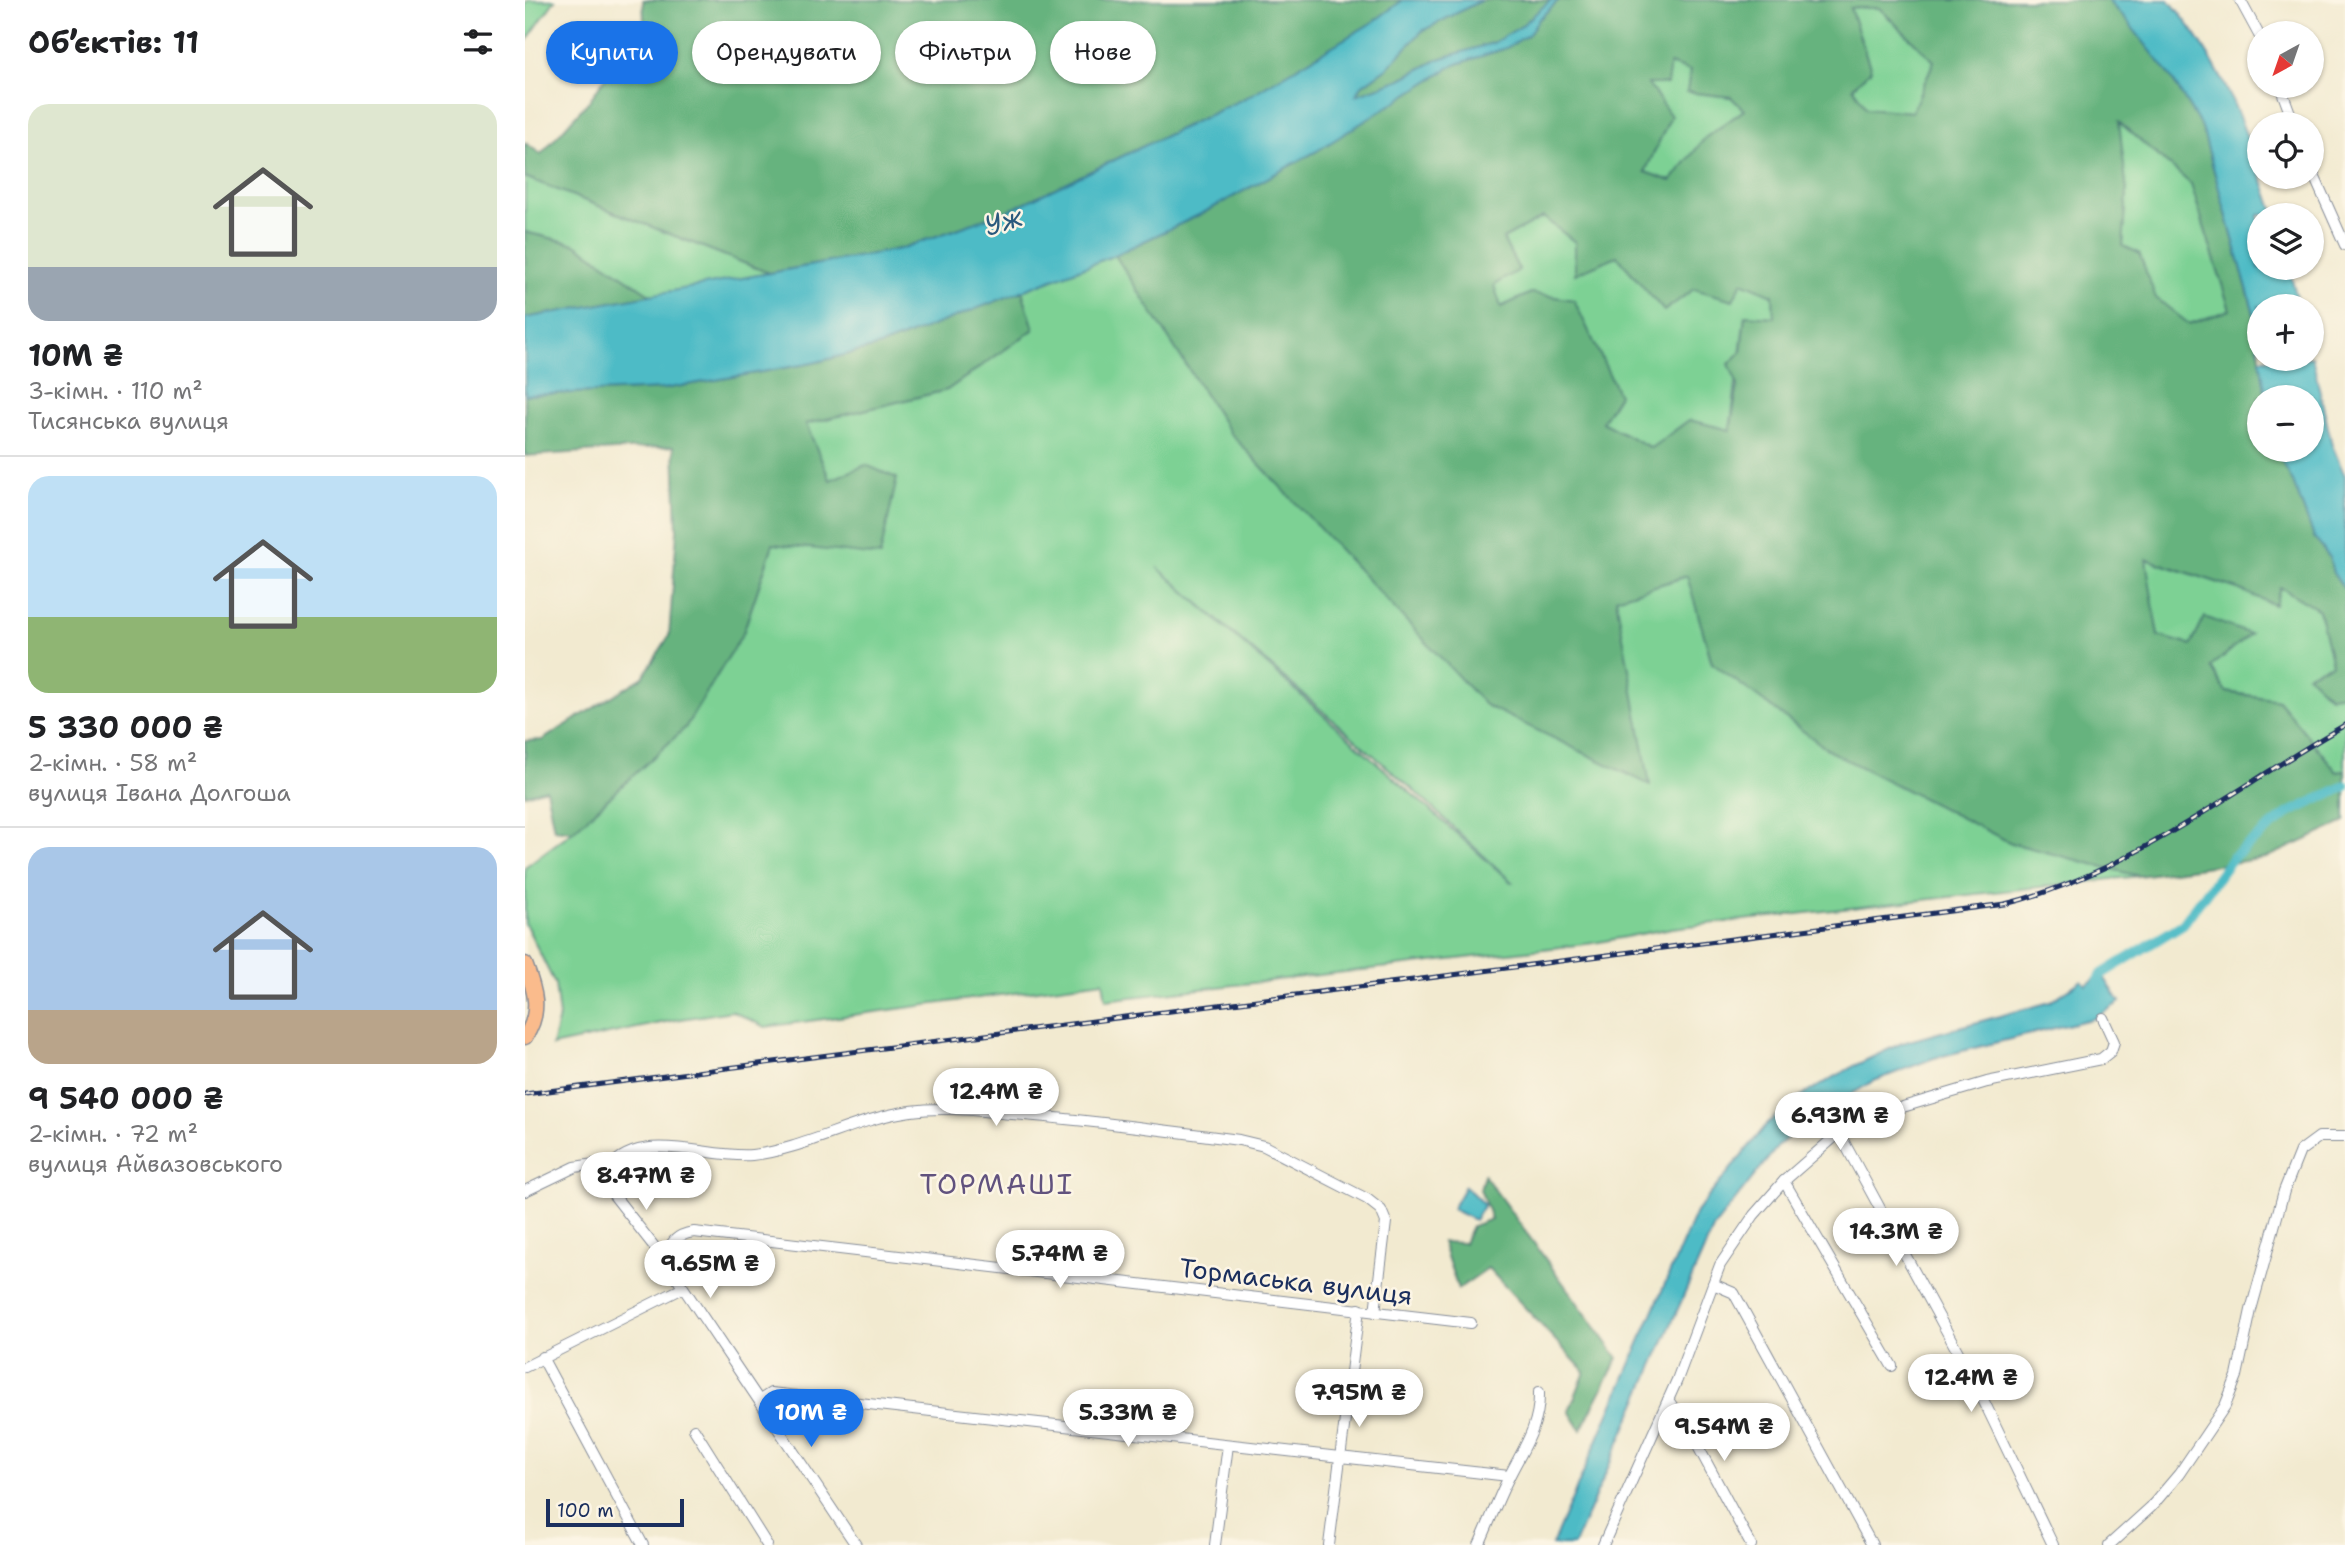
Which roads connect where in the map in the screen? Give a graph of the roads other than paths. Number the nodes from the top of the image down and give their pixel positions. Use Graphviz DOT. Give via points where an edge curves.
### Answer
graph roads {
  1 [pos="2240,0"];
  2 [pos="2251,21"];
  3 [pos="2320,189"];
  4 [pos="2345,245"];
  5 [pos="525,964"];
  6 [pos="2103,1018"];
  7 [pos="525,1037"];
  8 [pos="1839,1133"];
  9 [pos="2345,1137"];
  10 [pos="609,1168"];
  11 [pos="1784,1181"];
  12 [pos="525,1191"];
  13 [pos="664,1259"];
  14 [pos="1713,1284"];
  15 [pos="683,1287"];
  16 [pos="1359,1309"];
  17 [pos="1375,1312"];
  18 [pos="1471,1324"];
  19 [pos="543,1357"];
  20 [pos="1892,1366"];
  21 [pos="525,1367"];
  22 [pos="1539,1392"];
  23 [pos="760,1400"];
  24 [pos="1668,1400"];
  25 [pos="694,1429"];
  26 [pos="1227,1445"];
  27 [pos="1339,1458"];
  28 [pos="1509,1476"];
  29 [pos="643,1545"];
  30 [pos="767,1545"];
  31 [pos="856,1545"];
  32 [pos="1215,1545"];
  33 [pos="1329,1545"];
  34 [pos="1479,1545"];
  35 [pos="1603,1545"];
  36 [pos="1751,1545"];
  37 [pos="1872,1545"];
  38 [pos="2053,1545"];
  39 [pos="2109,1545"];
  1 -- 2 [label="street"];
  3 -- 4 [label="street"];
  5 -- 7 [label="highway" via="537,1000"];
  6 -- 8 [label="street" via="2114,1042 2101,1059 1931,1096"];
  8 -- 11 [label="street"];
  8 -- 38 [label="street" via="1978,1389"];
  9 -- 39 [label="street" via="2319,1137 2300,1151 2225,1406 2165,1491"];
  10 -- 12 [label="street" via="594,1164 575,1167"];
  10 -- 13 [label="street" via="609,1189"];
  10 -- 17 [label="street" via="622,1156 654,1149 742,1155 769,1152 919,1110 1031,1115 1240,1140 1264,1146 1381,1210 1386,1222"];
  11 -- 14 [label="street" via="1730,1248"];
  11 -- 20 [label="street"];
  13 -- 15 [label="street"];
  13 -- 16 [label="street, Тормаська вулиця" via="674,1238 694,1232"];
  14 -- 24 [label="street"];
  14 -- 37 [label="street" via="1734,1293"];
  15 -- 19 [label="street"];
  15 -- 23 [label="street"];
  16 -- 17 [label="street, Тормаська вулиця"];
  16 -- 27 [label="street"];
  17 -- 18 [label="street, Тормаська вулиця"];
  19 -- 21 [label="street"];
  19 -- 29 [label="street"];
  22 -- 28 [label="street" via="1540,1408 1529,1444"];
  23 -- 26 [label="street" via="771,1393"];
  23 -- 31 [label="street"];
  24 -- 35 [label="street"];
  24 -- 36 [label="street"];
  25 -- 30 [label="street"];
  26 -- 27 [label="street"];
  26 -- 32 [label="street"];
  27 -- 28 [label="street"];
  27 -- 33 [label="street"];
  28 -- 34 [label="street"];
}
